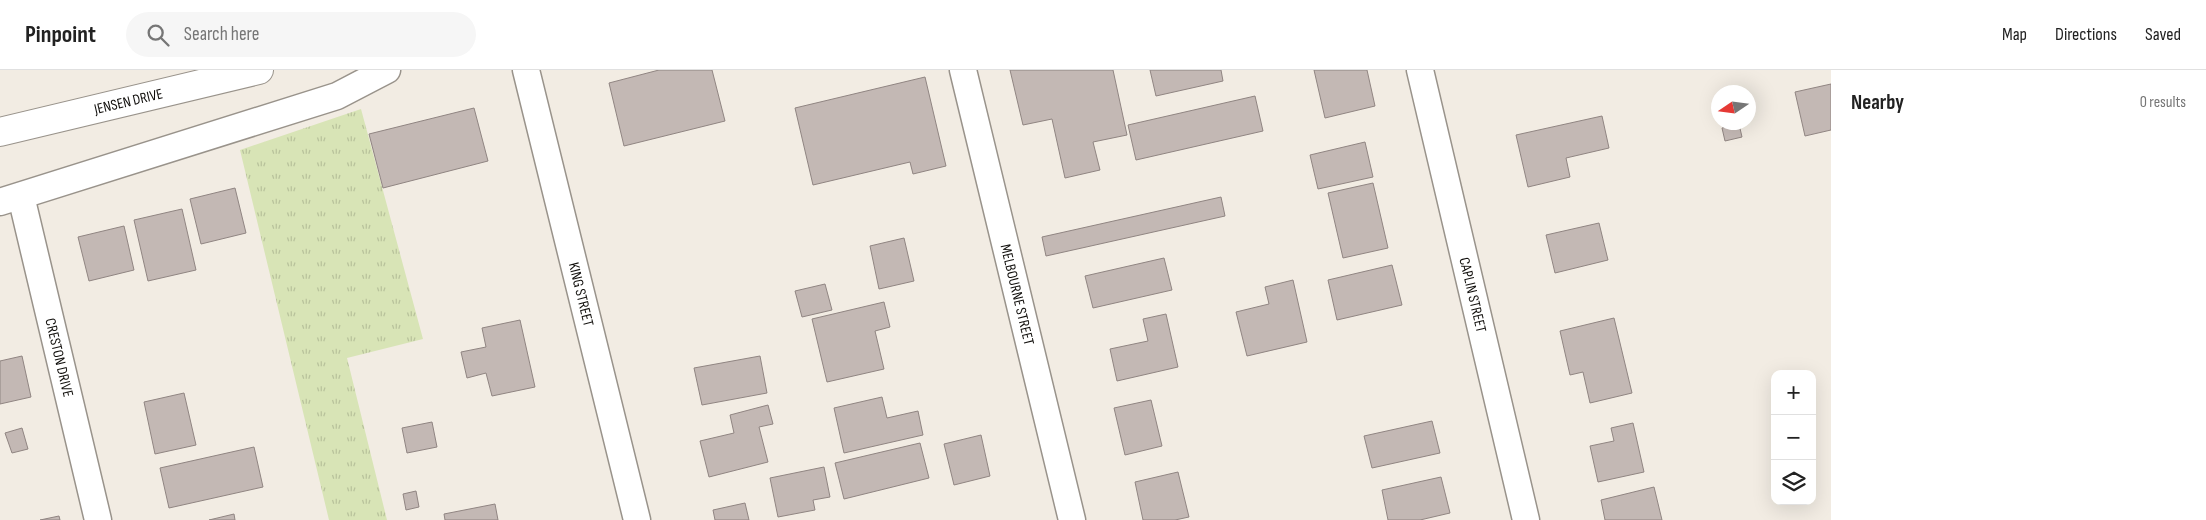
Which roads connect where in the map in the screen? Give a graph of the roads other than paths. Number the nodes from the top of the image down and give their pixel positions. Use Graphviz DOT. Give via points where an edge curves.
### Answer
graph roads {
  1 [pos="259,70"];
  2 [pos="387,70"];
  3 [pos="526,70"];
  4 [pos="963,70"];
  5 [pos="1420,70"];
  6 [pos="0,132"];
  7 [pos="10,199"];
  8 [pos="98,520"];
  9 [pos="637,520"];
  10 [pos="1072,520"];
  11 [pos="1526,520"];
  1 -- 6 [label="main road, JENSEN DRIVE"];
  2 -- 7 [label="street" via="337,96"];
  3 -- 9 [label="street, KING STREET"];
  4 -- 10 [label="street, MELBOURNE STREET"];
  5 -- 11 [label="street, CAPLIN STREET"];
  7 -- 8 [label="street, CRESTON DRIVE"];
}
